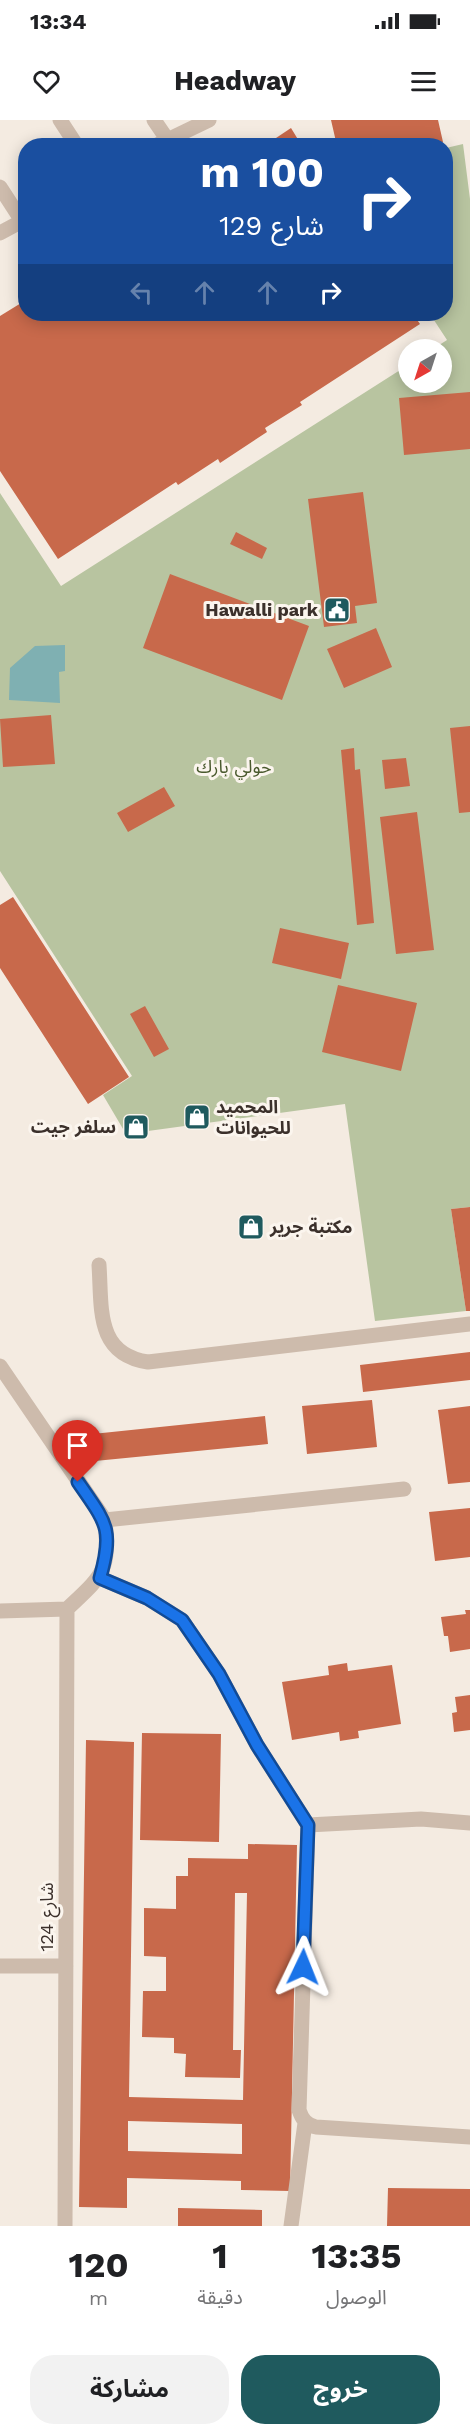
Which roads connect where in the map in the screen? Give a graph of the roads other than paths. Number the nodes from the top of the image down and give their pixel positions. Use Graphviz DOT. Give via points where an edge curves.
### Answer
graph roads {
  1 [pos="60,120"];
  2 [pos="154,120"];
  3 [pos="209,120"];
  4 [pos="72,138"];
  5 [pos="160,138"];
  6 [pos="170,138"];
  7 [pos="0,187"];
  8 [pos="18,212"];
  9 [pos="18,223"];
  10 [pos="0,233"];
  11 [pos="99,1265"];
  12 [pos="470,1324"];
  13 [pos="0,1366"];
  14 [pos="404,1489"];
  15 [pos="105,1520"];
  16 [pos="100,1578"];
  17 [pos="67,1609"];
  18 [pos="0,1611"];
  19 [pos="470,1823"];
  20 [pos="308,1825"];
  21 [pos="0,1966"];
  22 [pos="66,1966"];
  23 [pos="305,2122"];
  24 [pos="470,2137"];
  25 [pos="65,2226"];
  26 [pos="291,2226"];
  1 -- 4 [label="street"];
  2 -- 5 [label="street"];
  3 -- 6 [label="street"];
  7 -- 8 [label="street"];
  9 -- 10 [label="street"];
  11 -- 12 [label="street" via="103,1325 110,1342 134,1359 148,1362"];
  13 -- 15 [label="street"];
  14 -- 15 [label="street"];
  15 -- 16 [label="street" via="108,1550"];
  16 -- 17 [label="street"];
  16 -- 20 [label="street" via="147,1598 182,1620 219,1674 257,1745"];
  17 -- 18 [label="street"];
  17 -- 22 [label="street, شارع 124"];
  19 -- 20 [label="street" via="421,1819"];
  20 -- 23 [label="street" via="299,2110"];
  21 -- 22 [label="street"];
  22 -- 25 [label="street, شارع 124"];
  23 -- 24 [label="street" via="316,2127"];
  23 -- 26 [label="street"];
}
